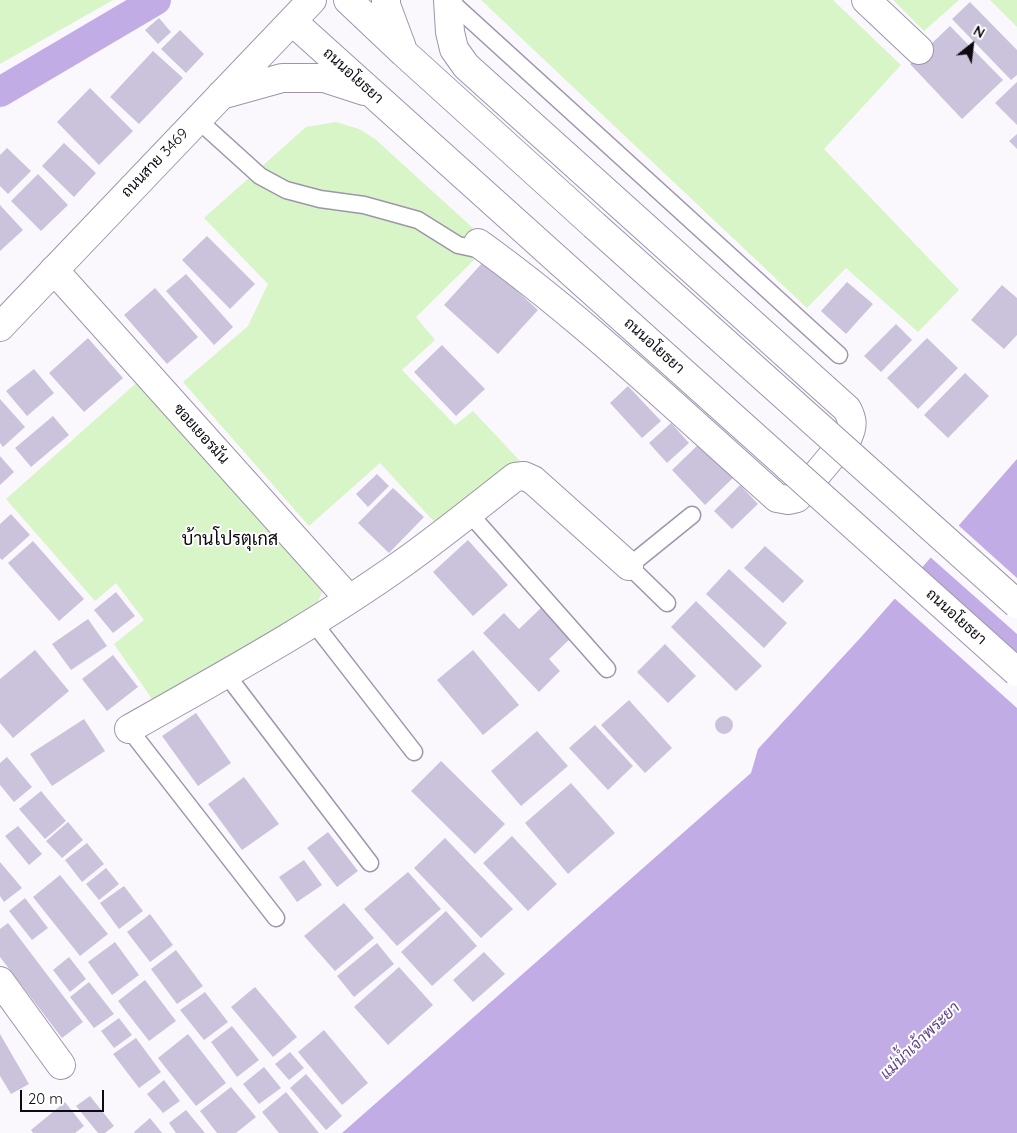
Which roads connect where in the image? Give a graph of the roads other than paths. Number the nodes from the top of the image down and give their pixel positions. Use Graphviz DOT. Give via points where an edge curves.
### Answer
graph roads {
  1 [pos="312,0"];
  2 [pos="348,0"];
  3 [pos="386,0"];
  4 [pos="449,0"];
  5 [pos="866,0"];
  6 [pos="292,21"];
  7 [pos="919,50"];
  8 [pos="404,54"];
  9 [pos="372,94"];
  10 [pos="220,95"];
  11 [pos="197,119"];
  12 [pos="478,244"];
  13 [pos="54,270"];
  14 [pos="0,327"];
  15 [pos="839,356"];
  16 [pos="469,513"];
  17 [pos="692,515"];
  18 [pos="629,566"];
  19 [pos="349,599"];
  20 [pos="667,603"];
  21 [pos="1017,604"];
  22 [pos="313,622"];
  23 [pos="607,669"];
  24 [pos="1017,672"];
  25 [pos="226,674"];
  26 [pos="129,729"];
  27 [pos="414,752"];
  28 [pos="370,863"];
  29 [pos="276,918"];
  30 [pos="0,980"];
  31 [pos="61,1065"];
  1 -- 6 [label="street, ถนนสาย 3469"];
  2 -- 8 [label="street"];
  3 -- 8 [label="street"];
  4 -- 12 [label="street" via="454,49 466,66 847,409 852,418 848,437 797,498 777,498 572,316"];
  4 -- 15 [label="lane"];
  5 -- 7 [label="street"];
  6 -- 9 [label="street, ถนนอโยธยา"];
  6 -- 10 [label="street, ถนนสาย 3469"];
  8 -- 21 [label="street, bridge"];
  9 -- 10 [label="street" via="324,78 282,78"];
  9 -- 24 [label="street, ถนนอโยธยา, bridge"];
  10 -- 11 [label="street, ถนนสาย 3469"];
  11 -- 12 [label="lane" via="260,176 286,190 373,207 418,220 458,244 472,248"];
  11 -- 13 [label="street, ถนนสาย 3469"];
  13 -- 14 [label="street, ถนนสาย 3469"];
  13 -- 19 [label="street, ซอยเยอรมัน"];
  16 -- 18 [label="street" via="515,477 524,476 533,480"];
  16 -- 19 [label="street"];
  16 -- 23 [label="lane"];
  17 -- 18 [label="lane"];
  18 -- 20 [label="lane"];
  19 -- 22 [label="street"];
  22 -- 25 [label="street"];
  22 -- 27 [label="lane"];
  25 -- 26 [label="street"];
  25 -- 28 [label="lane"];
  26 -- 29 [label="lane"];
  30 -- 31 [label="street"];
}
